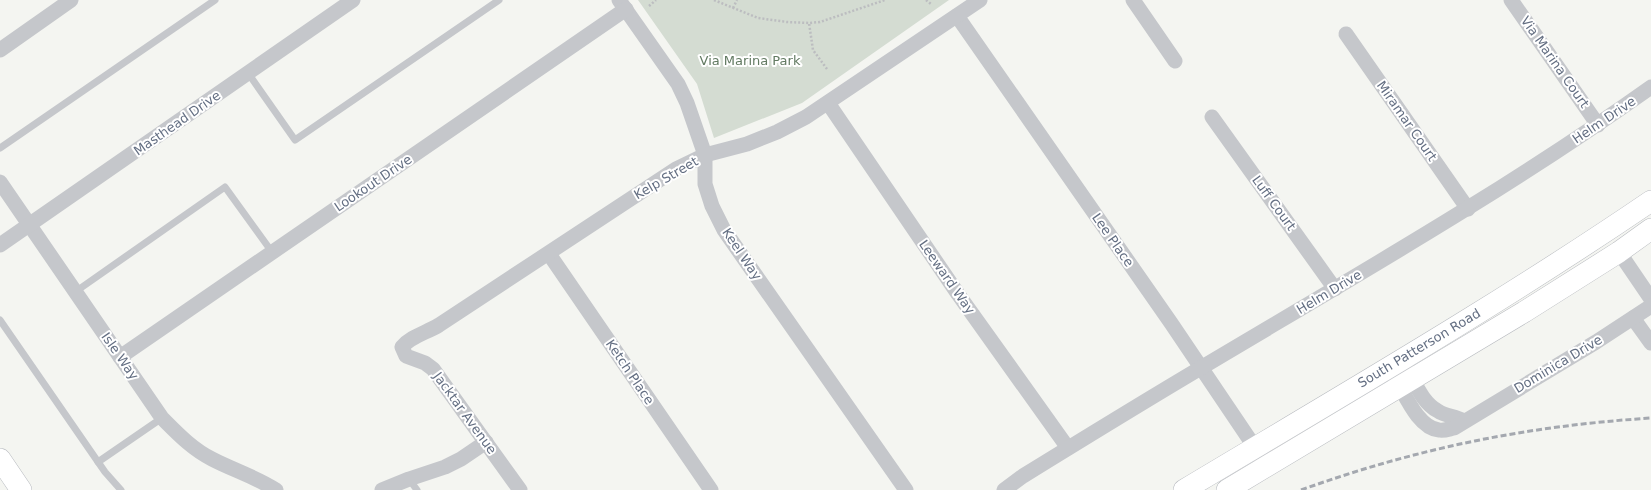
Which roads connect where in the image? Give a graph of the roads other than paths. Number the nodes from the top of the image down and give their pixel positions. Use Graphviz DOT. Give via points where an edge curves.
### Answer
graph roads {
  1 [pos="71,0"];
  2 [pos="215,0"];
  3 [pos="353,0"];
  4 [pos="500,0"];
  5 [pos="980,0"];
  6 [pos="1133,0"];
  7 [pos="1511,0"];
  8 [pos="622,5"];
  9 [pos="957,16"];
  10 [pos="1346,34"];
  11 [pos="0,50"];
  12 [pos="1176,62"];
  13 [pos="248,73"];
  14 [pos="1651,87"];
  15 [pos="828,103"];
  16 [pos="1212,117"];
  17 [pos="1598,125"];
  18 [pos="0,148"];
  19 [pos="705,155"];
  20 [pos="0,182"];
  21 [pos="1651,201"];
  22 [pos="1468,209"];
  23 [pos="29,225"];
  24 [pos="1651,229"];
  25 [pos="0,245"];
  26 [pos="272,252"];
  27 [pos="1619,252"];
  28 [pos="549,254"];
  29 [pos="1335,289"];
  30 [pos="76,292"];
  31 [pos="1651,299"];
  32 [pos="1651,306"];
  33 [pos="1633,318"];
  34 [pos="0,320"];
  35 [pos="1651,343"];
  36 [pos="402,347"];
  37 [pos="120,357"];
  38 [pos="1395,363"];
  39 [pos="1202,367"];
  40 [pos="1406,382"];
  41 [pos="162,418"];
  42 [pos="486,442"];
  43 [pos="1255,447"];
  44 [pos="1068,448"];
  45 [pos="0,459"];
  46 [pos="98,462"];
  47 [pos="1268,466"];
  48 [pos="413,484"];
  49 [pos="21,490"];
  50 [pos="121,490"];
  51 [pos="276,490"];
  52 [pos="382,490"];
  53 [pos="520,490"];
  54 [pos="710,490"];
  55 [pos="906,490"];
  56 [pos="1004,490"];
  57 [pos="1184,490"];
  58 [pos="1227,490"];
  1 -- 11 [label="street"];
  2 -- 18 [label="lane"];
  3 -- 13 [label="street, Masthead Drive"];
  4 -- 13 [label="lane" via="295,140"];
  5 -- 9 [label="street, Kelp Street"];
  6 -- 12 [label="street"];
  7 -- 17 [label="street, Via Marina Court"];
  8 -- 19 [label="street, Keel Way" via="678,84 687,102"];
  8 -- 26 [label="street, Lookout Drive"];
  9 -- 15 [label="street, Kelp Street"];
  9 -- 39 [label="street, Lee Place"];
  10 -- 22 [label="street, Miramar Court"];
  13 -- 23 [label="street, Masthead Drive"];
  14 -- 17 [label="street, Helm Drive"];
  15 -- 19 [label="street, Kelp Street" via="777,132 747,144"];
  15 -- 44 [label="street, Leeward Way" via="958,294"];
  16 -- 29 [label="street, Luff Court"];
  17 -- 22 [label="street, Helm Drive"];
  19 -- 28 [label="street, Kelp Street" via="663,176"];
  19 -- 55 [label="street, Keel Way" via="705,184 724,230"];
  20 -- 23 [label="street, Isle Way"];
  21 -- 38 [label="street, South Patterson Road" via="1577,251"];
  22 -- 29 [label="street, Helm Drive"];
  23 -- 25 [label="street, Masthead Drive"];
  23 -- 30 [label="street, Isle Way"];
  24 -- 27 [label="street, South Patterson Road"];
  26 -- 30 [label="lane" via="225,187"];
  26 -- 37 [label="street, Lookout Drive"];
  27 -- 31 [label="street"];
  27 -- 40 [label="street, South Patterson Road"];
  28 -- 36 [label="street, Kelp Street" via="428,332 408,340"];
  28 -- 54 [label="street, Ketch Place"];
  29 -- 39 [label="street, Helm Drive"];
  30 -- 37 [label="street, Isle Way"];
  32 -- 33 [label="street, Dominica Drive"];
  33 -- 35 [label="street"];
  33 -- 40 [label="street, Dominica Drive" via="1454,428 1439,430 1425,424 1414,411"];
  34 -- 46 [label="lane"];
  36 -- 42 [label="street, Jacktar Avenue" via="406,356 433,369"];
  37 -- 41 [label="street, Isle Way"];
  38 -- 40 [label="street, Dominica Drive"];
  38 -- 43 [label="street, South Patterson Road"];
  39 -- 43 [label="street, Lee Place"];
  39 -- 44 [label="street, Helm Drive"];
  40 -- 47 [label="street, South Patterson Road"];
  41 -- 46 [label="lane"];
  41 -- 51 [label="street, Isle Way" via="194,448 212,459 263,481"];
  42 -- 48 [label="street" via="461,459"];
  42 -- 53 [label="street, Jacktar Avenue"];
  43 -- 47 [label="street, Lee Place"];
  43 -- 57 [label="street, South Patterson Road"];
  44 -- 56 [label="street, Helm Drive"];
  45 -- 49 [label="street"];
  46 -- 50 [label="lane"];
  47 -- 58 [label="street, South Patterson Road"];
  48 -- 52 [label="street"];
}
